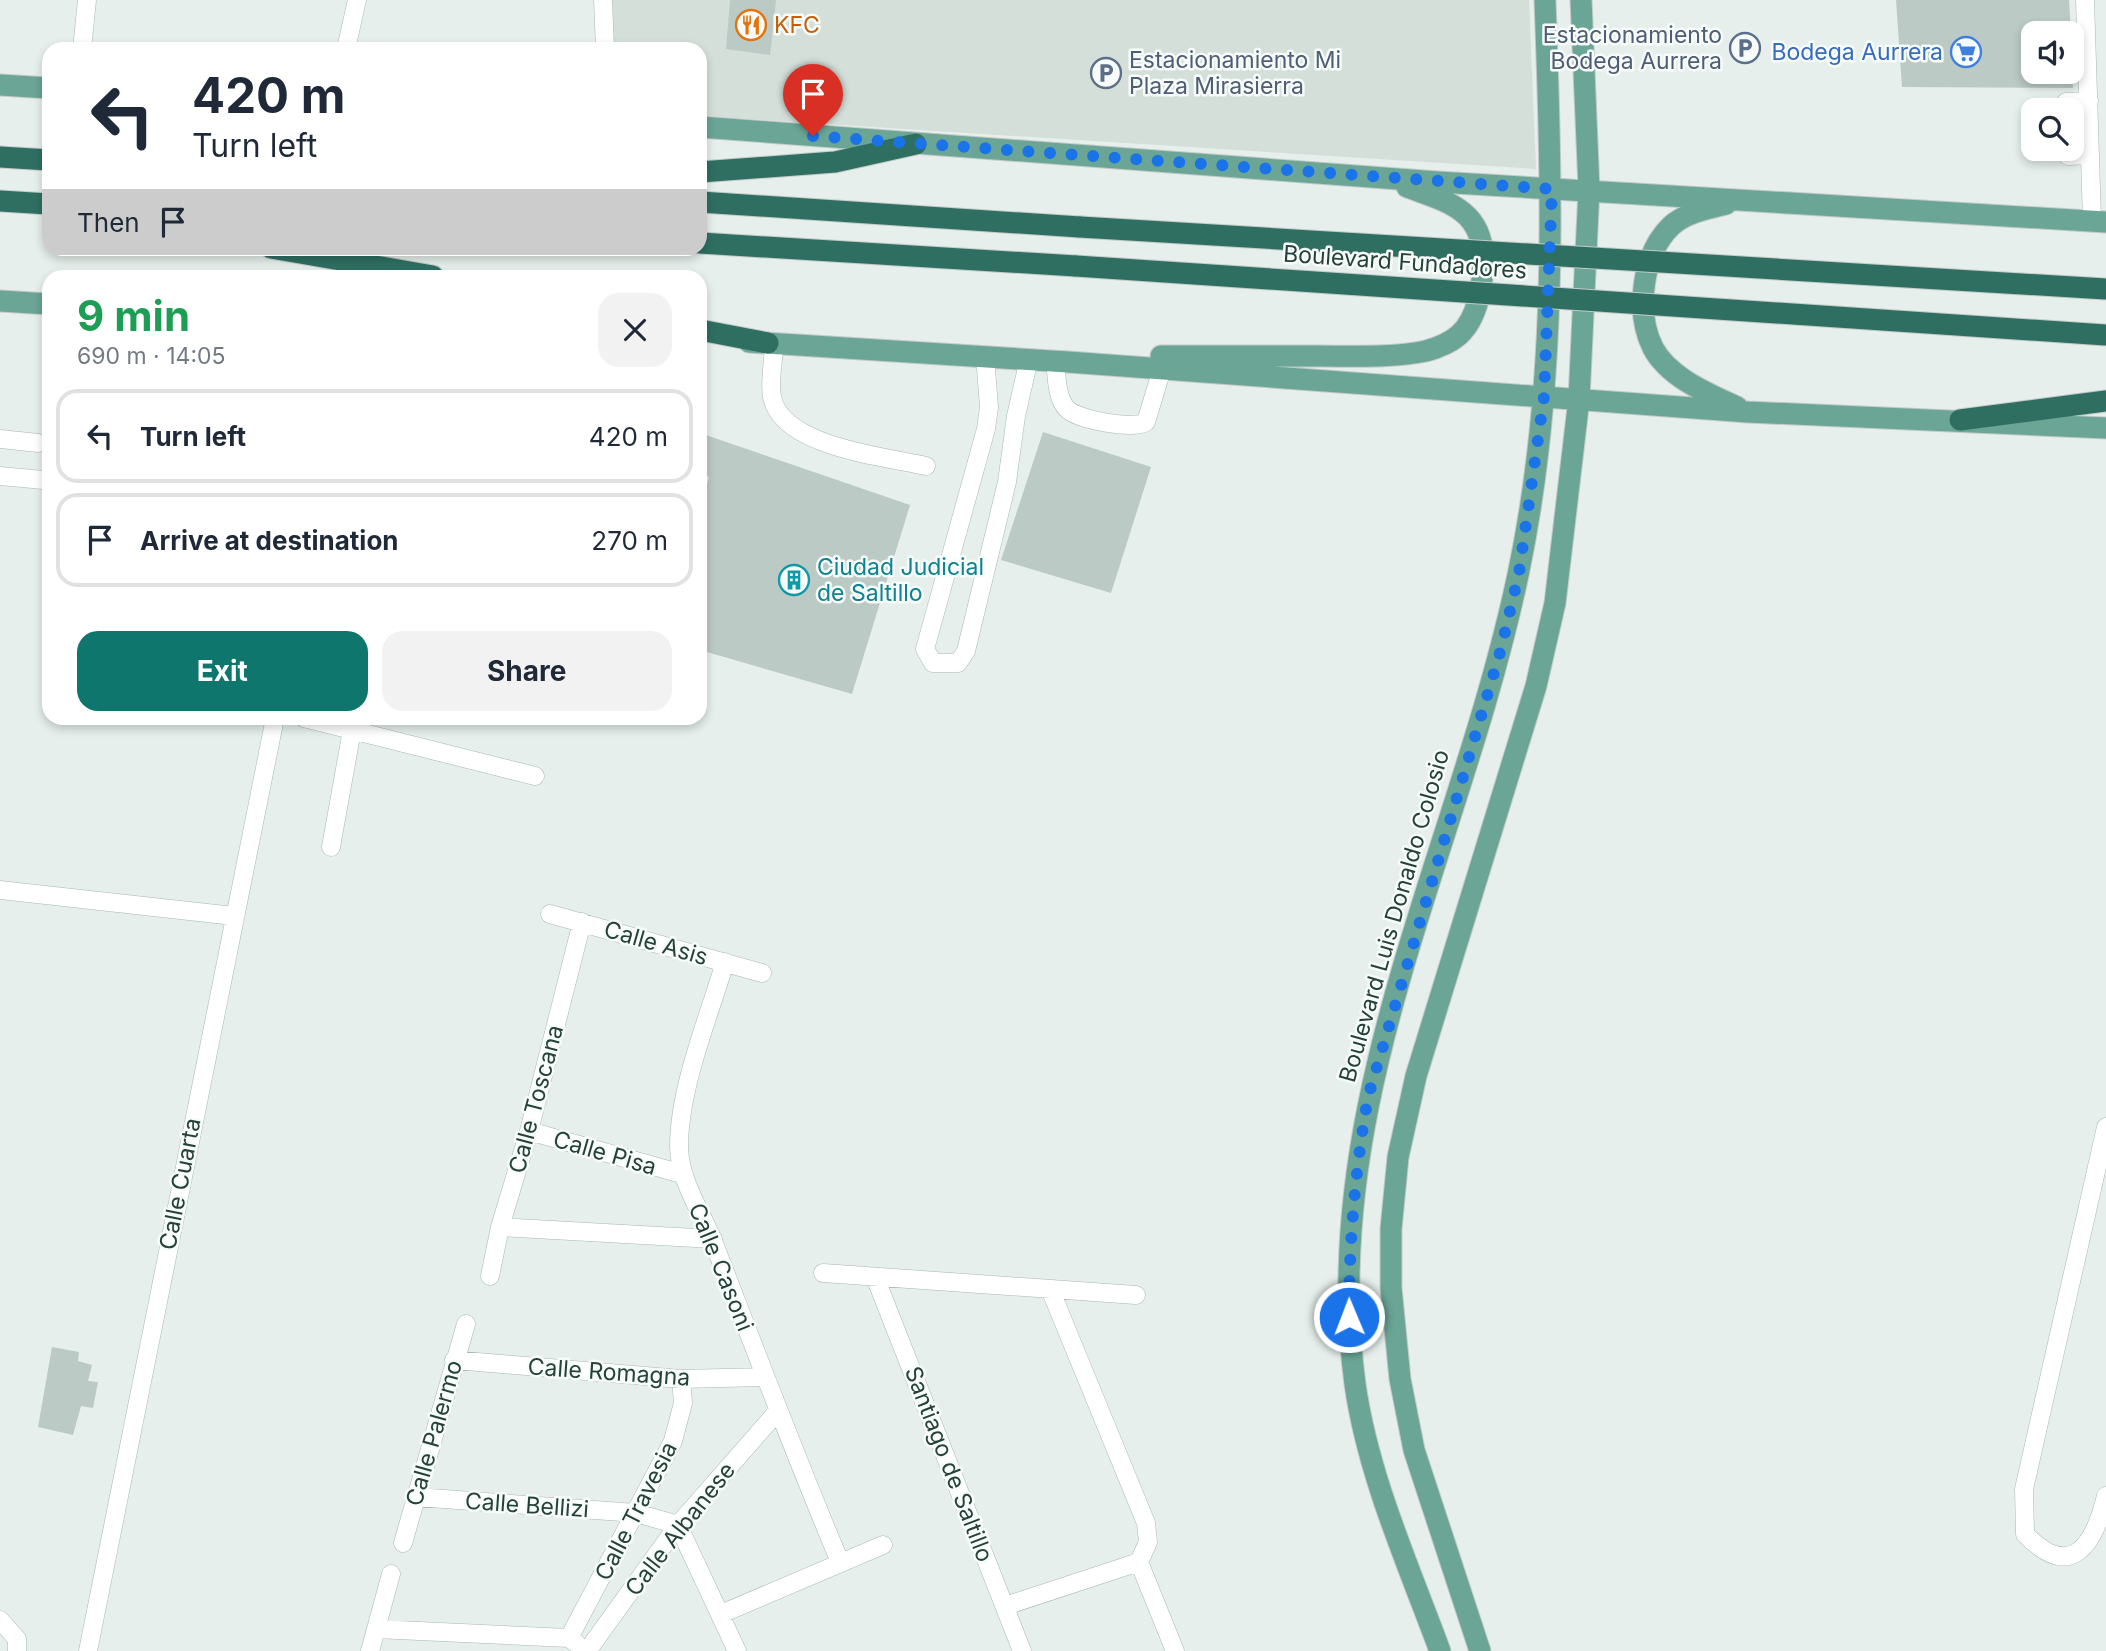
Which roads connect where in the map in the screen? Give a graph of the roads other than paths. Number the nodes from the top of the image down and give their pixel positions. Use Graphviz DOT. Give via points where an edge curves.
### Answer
graph roads {
  1 [pos="87,0"];
  2 [pos="357,0"];
  3 [pos="603,0"];
  4 [pos="1545,0"];
  5 [pos="1581,0"];
  6 [pos="2085,0"];
  7 [pos="83,42"];
  8 [pos="347,42"];
  9 [pos="605,42"];
  10 [pos="0,85"];
  11 [pos="42,88"];
  12 [pos="2084,101"];
  13 [pos="2089,101"];
  14 [pos="707,128"];
  15 [pos="916,144"];
  16 [pos="2084,155"];
  17 [pos="2090,155"];
  18 [pos="0,157"];
  19 [pos="42,160"];
  20 [pos="707,171"];
  21 [pos="1381,178"];
  22 [pos="1552,189"];
  23 [pos="1589,189"];
  24 [pos="1749,200"];
  25 [pos="0,201"];
  26 [pos="707,202"];
  27 [pos="42,204"];
  28 [pos="2099,221"];
  29 [pos="707,243"];
  30 [pos="317,256"];
  31 [pos="398,270"];
  32 [pos="2106,289"];
  33 [pos="0,301"];
  34 [pos="42,304"];
  35 [pos="707,331"];
  36 [pos="2106,335"];
  37 [pos="707,340"];
  38 [pos="771,343"];
  39 [pos="985,356"];
  40 [pos="1029,359"];
  41 [pos="1061,361"];
  42 [pos="1161,369"];
  43 [pos="1544,397"];
  44 [pos="1579,399"];
  45 [pos="2106,401"];
  46 [pos="1748,412"];
  47 [pos="1960,420"];
  48 [pos="2106,428"];
  49 [pos="0,439"];
  50 [pos="38,443"];
  51 [pos="926,466"];
  52 [pos="0,476"];
  53 [pos="42,480"];
  54 [pos="274,725"];
  55 [pos="332,725"];
  56 [pos="352,730"];
  57 [pos="536,775"];
  58 [pos="331,847"];
  59 [pos="0,890"];
  60 [pos="550,914"];
  61 [pos="233,916"];
  62 [pos="582,922"];
  63 [pos="725,962"];
  64 [pos="762,973"];
  65 [pos="2106,1126"];
  66 [pos="529,1131"];
  67 [pos="681,1174"];
  68 [pos="500,1227"];
  69 [pos="713,1239"];
  70 [pos="823,1273"];
  71 [pos="490,1276"];
  72 [pos="875,1277"];
  73 [pos="1050,1289"];
  74 [pos="1136,1295"];
  75 [pos="466,1324"];
  76 [pos="454,1360"];
  77 [pos="765,1377"];
  78 [pos="681,1378"];
  79 [pos="777,1412"];
  80 [pos="2106,1496"];
  81 [pos="415,1497"];
  82 [pos="636,1513"];
  83 [pos="678,1525"];
  84 [pos="403,1544"];
  85 [pos="883,1545"];
  86 [pos="840,1562"];
  87 [pos="1139,1562"];
  88 [pos="391,1574"];
  89 [pos="1005,1606"];
  90 [pos="721,1614"];
  91 [pos="0,1620"];
  92 [pos="376,1629"];
  93 [pos="569,1638"];
  94 [pos="472,1643"];
  95 [pos="17,1651"];
  96 [pos="88,1651"];
  97 [pos="370,1651"];
  98 [pos="588,1651"];
  99 [pos="737,1651"];
  100 [pos="1022,1651"];
  101 [pos="1175,1651"];
  102 [pos="1440,1651"];
  103 [pos="1480,1651"];
  1 -- 7 [label="street"];
  2 -- 8 [label="street"];
  3 -- 9 [label="street"];
  4 -- 22 [label="main road, Boulevard Luis Donaldo Colosio"];
  5 -- 23 [label="main road"];
  6 -- 13 [label="street"];
  10 -- 11 [label="main road"];
  12 -- 13 [label="street"];
  13 -- 17 [label="street"];
  14 -- 15 [label="main road"];
  15 -- 20 [label="highway" via="846,160"];
  15 -- 21 [label="main road"];
  16 -- 17 [label="street"];
  17 -- 28 [label="street"];
  18 -- 19 [label="highway"];
  21 -- 22 [label="main road"];
  21 -- 41 [label="main road" via="1457,208 1478,228 1483,265 1475,311 1460,334 1445,344 1426,351 1374,356 1150,356"];
  22 -- 23 [label="main road"];
  22 -- 43 [label="main road, Boulevard Luis Donaldo Colosio"];
  23 -- 24 [label="main road"];
  23 -- 44 [label="main road"];
  24 -- 28 [label="main road"];
  24 -- 46 [label="main road" via="1717,206 1672,225 1659,242 1644,281 1648,330 1661,359 1686,381"];
  25 -- 27 [label="highway"];
  26 -- 32 [label="highway, Boulevard Fundadores, bridge"];
  29 -- 36 [label="highway, Boulevard Fundadores, bridge"];
  30 -- 31 [label="highway"];
  33 -- 34 [label="main road"];
  35 -- 38 [label="highway"];
  37 -- 38 [label="main road"];
  38 -- 39 [label="main road"];
  38 -- 51 [label="street" via="772,395 780,418 789,427 818,441"];
  39 -- 40 [label="main road"];
  39 -- 40 [label="street" via="986,429 925,649 933,663 958,663 966,651 1007,482"];
  40 -- 41 [label="main road"];
  41 -- 42 [label="main road"];
  41 -- 42 [label="street" via="1061,398 1066,408 1123,425 1146,422"];
  42 -- 43 [label="main road"];
  43 -- 44 [label="main road"];
  43 -- 102 [label="main road, Boulevard Luis Donaldo Colosio" via="1532,494 1507,623 1368,1097 1348,1243 1356,1387 1372,1462"];
  44 -- 46 [label="main road"];
  44 -- 103 [label="main road" via="1564,544 1544,654 1416,1076 1398,1157 1391,1229 1391,1288 1400,1379 1414,1450"];
  45 -- 47 [label="highway"];
  46 -- 47 [label="main road"];
  47 -- 48 [label="main road"];
  49 -- 50 [label="street"];
  52 -- 53 [label="street"];
  54 -- 61 [label="street, Calle Cuarta"];
  55 -- 56 [label="street"];
  56 -- 57 [label="street"];
  56 -- 58 [label="street"];
  59 -- 61 [label="street"];
  60 -- 62 [label="street, Calle Asis"];
  61 -- 96 [label="street, Calle Cuarta"];
  62 -- 63 [label="street, Calle Asis"];
  62 -- 66 [label="street, Calle Toscana"];
  63 -- 64 [label="street, Calle Asis"];
  63 -- 67 [label="street, Calle Casoni" via="686,1094 679,1146"];
  65 -- 80 [label="street" via="2024,1489 2025,1534 2052,1555 2080,1551 2090,1543"];
  66 -- 67 [label="street, Calle Pisa"];
  66 -- 68 [label="street, Calle Toscana"];
  67 -- 69 [label="street, Calle Casoni"];
  68 -- 69 [label="street"];
  68 -- 71 [label="street, Calle Toscana"];
  69 -- 77 [label="street, Calle Casoni"];
  70 -- 72 [label="street"];
  72 -- 73 [label="street"];
  72 -- 89 [label="street, Santiago de Saltillo"];
  73 -- 74 [label="street"];
  73 -- 87 [label="street" via="1146,1523 1148,1542"];
  75 -- 76 [label="street, Calle Palermo"];
  76 -- 78 [label="street, Calle Romagna"];
  76 -- 81 [label="street, Calle Palermo"];
  77 -- 78 [label="street, Calle Romagna"];
  77 -- 79 [label="street, Calle Casoni"];
  78 -- 82 [label="street, Calle Travesia" via="683,1403 673,1441"];
  79 -- 83 [label="street, Calle Albanese"];
  79 -- 86 [label="street, Calle Casoni"];
  81 -- 82 [label="street, Calle Bellizi"];
  81 -- 84 [label="street, Calle Palermo"];
  82 -- 83 [label="street, Calle Bellizi"];
  82 -- 93 [label="street, Calle Travesia"];
  83 -- 90 [label="street"];
  83 -- 98 [label="street, Calle Albanese"];
  85 -- 86 [label="street"];
  86 -- 90 [label="street"];
  87 -- 89 [label="street"];
  87 -- 101 [label="street"];
  88 -- 92 [label="street"];
  89 -- 100 [label="street, Santiago de Saltillo"];
  90 -- 99 [label="street"];
  91 -- 95 [label="street" via="17,1639"];
  92 -- 94 [label="street"];
  92 -- 97 [label="street"];
  93 -- 94 [label="street"];
  93 -- 98 [label="street"];
}
